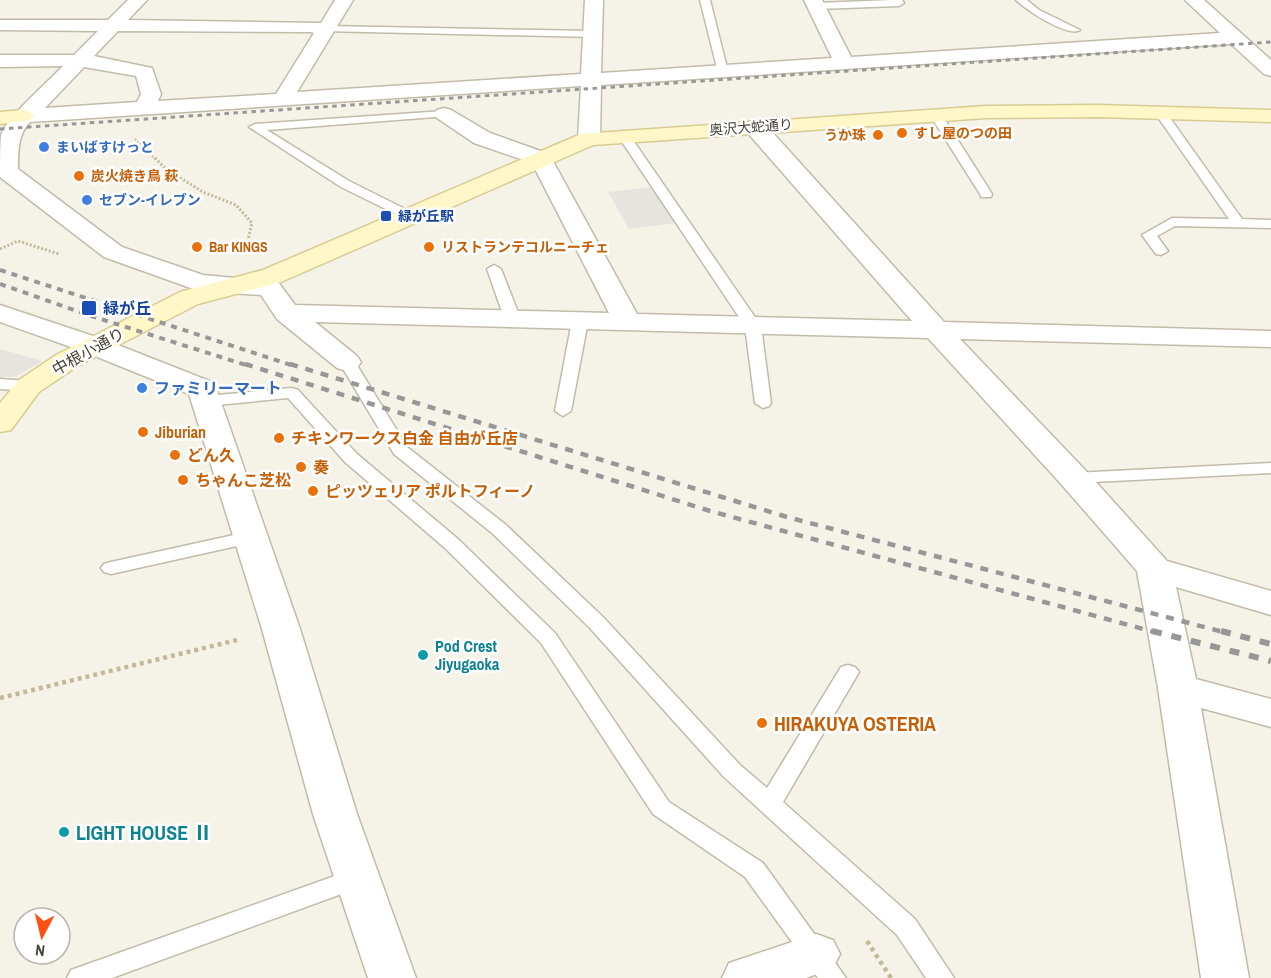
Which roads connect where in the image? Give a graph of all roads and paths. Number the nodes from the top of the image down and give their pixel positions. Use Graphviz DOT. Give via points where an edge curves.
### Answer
graph roads {
  1 [pos="138,0"];
  2 [pos="344,0"];
  3 [pos="594,0"];
  4 [pos="705,0"];
  5 [pos="897,0"];
  6 [pos="1021,0"];
  7 [pos="1194,0"];
  8 [pos="815,3"];
  9 [pos="0,25"];
  10 [pos="112,25"];
  11 [pos="326,29"];
  12 [pos="1075,30"];
  13 [pos="593,34"];
  14 [pos="1236,38"];
  15 [pos="1083,48"];
  16 [pos="0,61"];
  17 [pos="845,64"];
  18 [pos="73,67"];
  19 [pos="1271,70"];
  20 [pos="723,72"];
  21 [pos="0,73"];
  22 [pos="591,80"];
  23 [pos="284,97"];
  24 [pos="145,108"];
  25 [pos="1161,113"];
  26 [pos="444,114"];
  27 [pos="936,115"];
  28 [pos="1271,116"];
  29 [pos="11,117"];
  30 [pos="395,117"];
  31 [pos="408,126"];
  32 [pos="755,127"];
  33 [pos="130,134"];
  34 [pos="624,136"];
  35 [pos="589,139"];
  36 [pos="4,143"];
  37 [pos="541,159"];
  38 [pos="986,194"];
  39 [pos="408,216"];
  40 [pos="1238,223"];
  41 [pos="1271,224"];
  42 [pos="0,249"];
  43 [pos="1161,251"];
  44 [pos="60,254"];
  45 [pos="494,269"];
  46 [pos="266,277"];
  47 [pos="233,285"];
  48 [pos="0,313"];
  49 [pos="286,313"];
  50 [pos="513,320"];
  51 [pos="580,321"];
  52 [pos="628,323"];
  53 [pos="753,326"];
  54 [pos="938,332"];
  55 [pos="1271,339"];
  56 [pos="95,346"];
  57 [pos="347,362"];
  58 [pos="0,384"];
  59 [pos="29,386"];
  60 [pos="207,401"];
  61 [pos="763,403"];
  62 [pos="563,411"];
  63 [pos="0,423"];
  64 [pos="1271,468"];
  65 [pos="1074,478"];
  66 [pos="252,537"];
  67 [pos="111,568"];
  68 [pos="1154,569"];
  69 [pos="1271,603"];
  70 [pos="281,629"];
  71 [pos="848,672"];
  72 [pos="1178,688"];
  73 [pos="0,698"];
  74 [pos="1271,712"];
  75 [pos="769,805"];
  76 [pos="357,878"];
  77 [pos="825,966"];
  78 [pos="80,978"];
  79 [pos="392,978"];
  80 [pos="746,978"];
  81 [pos="941,978"];
  82 [pos="1225,978"];
  1 -- 10 [label="street"];
  2 -- 11 [label="street"];
  3 -- 13 [label="street"];
  4 -- 20 [label="lane"];
  5 -- 8 [label="lane" via="899,3"];
  6 -- 12 [label="lane" via="1036,12"];
  7 -- 14 [label="street"];
  8 -- 17 [label="street"];
  9 -- 10 [label="street"];
  10 -- 11 [label="street"];
  10 -- 18 [label="street"];
  11 -- 13 [label="lane"];
  11 -- 23 [label="street"];
  12 -- 15 [label="street"];
  13 -- 22 [label="street"];
  14 -- 15 [label="street"];
  14 -- 19 [label="street"];
  15 -- 17 [label="street"];
  16 -- 18 [label="street"];
  17 -- 20 [label="street"];
  18 -- 21 [label="street"];
  18 -- 24 [label="street" via="120,64 145,72 151,94"];
  18 -- 29 [label="street" via="35,107"];
  20 -- 22 [label="street"];
  22 -- 23 [label="street"];
  22 -- 35 [label="street"];
  23 -- 24 [label="street"];
  24 -- 29 [label="street"];
  25 -- 27 [label="street, 奥沢大蛇通り"];
  25 -- 28 [label="street, 奥沢大蛇通り"];
  25 -- 40 [label="lane"];
  26 -- 30 [label="lane"];
  26 -- 37 [label="street" via="482,138"];
  27 -- 32 [label="street, 奥沢大蛇通り"];
  27 -- 38 [label="lane"];
  29 -- 36 [label="street"];
  30 -- 31 [label="lane"];
  30 -- 39 [label="lane" via="255,126 345,184"];
  32 -- 34 [label="street, 奥沢大蛇通り"];
  32 -- 54 [label="street"];
  33 -- 46 [label="path" via="166,169 202,192 236,206 252,223 246,248"];
  34 -- 35 [label="street, 奥沢大蛇通り"];
  34 -- 53 [label="lane"];
  35 -- 37 [label="street, 奥沢大蛇通り"];
  36 -- 47 [label="street" via="7,171 113,252 199,283"];
  37 -- 39 [label="street, 奥沢大蛇通り"];
  37 -- 52 [label="street"];
  39 -- 46 [label="street, 奥沢大蛇通り"];
  40 -- 41 [label="lane"];
  40 -- 43 [label="lane" via="1172,222 1149,235"];
  42 -- 44 [label="path" via="18,241"];
  45 -- 50 [label="lane"];
  46 -- 47 [label="street, 中根小通り"];
  47 -- 49 [label="street" via="269,288"];
  47 -- 56 [label="street, 中根小通り" via="189,298"];
  48 -- 56 [label="street"];
  49 -- 50 [label="street"];
  49 -- 57 [label="street"];
  50 -- 51 [label="street"];
  51 -- 52 [label="street"];
  51 -- 62 [label="lane"];
  52 -- 53 [label="street"];
  53 -- 54 [label="street"];
  53 -- 61 [label="lane"];
  54 -- 55 [label="street"];
  54 -- 65 [label="street"];
  56 -- 59 [label="street, 中根小通り"];
  56 -- 60 [label="street" via="201,388"];
  57 -- 75 [label="lane" via="400,450 507,536 596,622 732,771"];
  58 -- 59 [label="lane"];
  59 -- 63 [label="street, 中根小通り"];
  60 -- 66 [label="street"];
  60 -- 77 [label="lane" via="291,393 351,458 452,544 548,638 661,808 754,870"];
  64 -- 65 [label="lane"];
  65 -- 68 [label="street"];
  66 -- 67 [label="lane"];
  66 -- 70 [label="street"];
  68 -- 69 [label="street"];
  68 -- 72 [label="street"];
  70 -- 73 [label="path"];
  70 -- 76 [label="street" via="334,814"];
  71 -- 75 [label="lane"];
  72 -- 74 [label="street"];
  72 -- 82 [label="street"];
  75 -- 81 [label="lane" via="906,927"];
  76 -- 78 [label="lane"];
  76 -- 79 [label="street"];
  77 -- 80 [label="street"];
}
